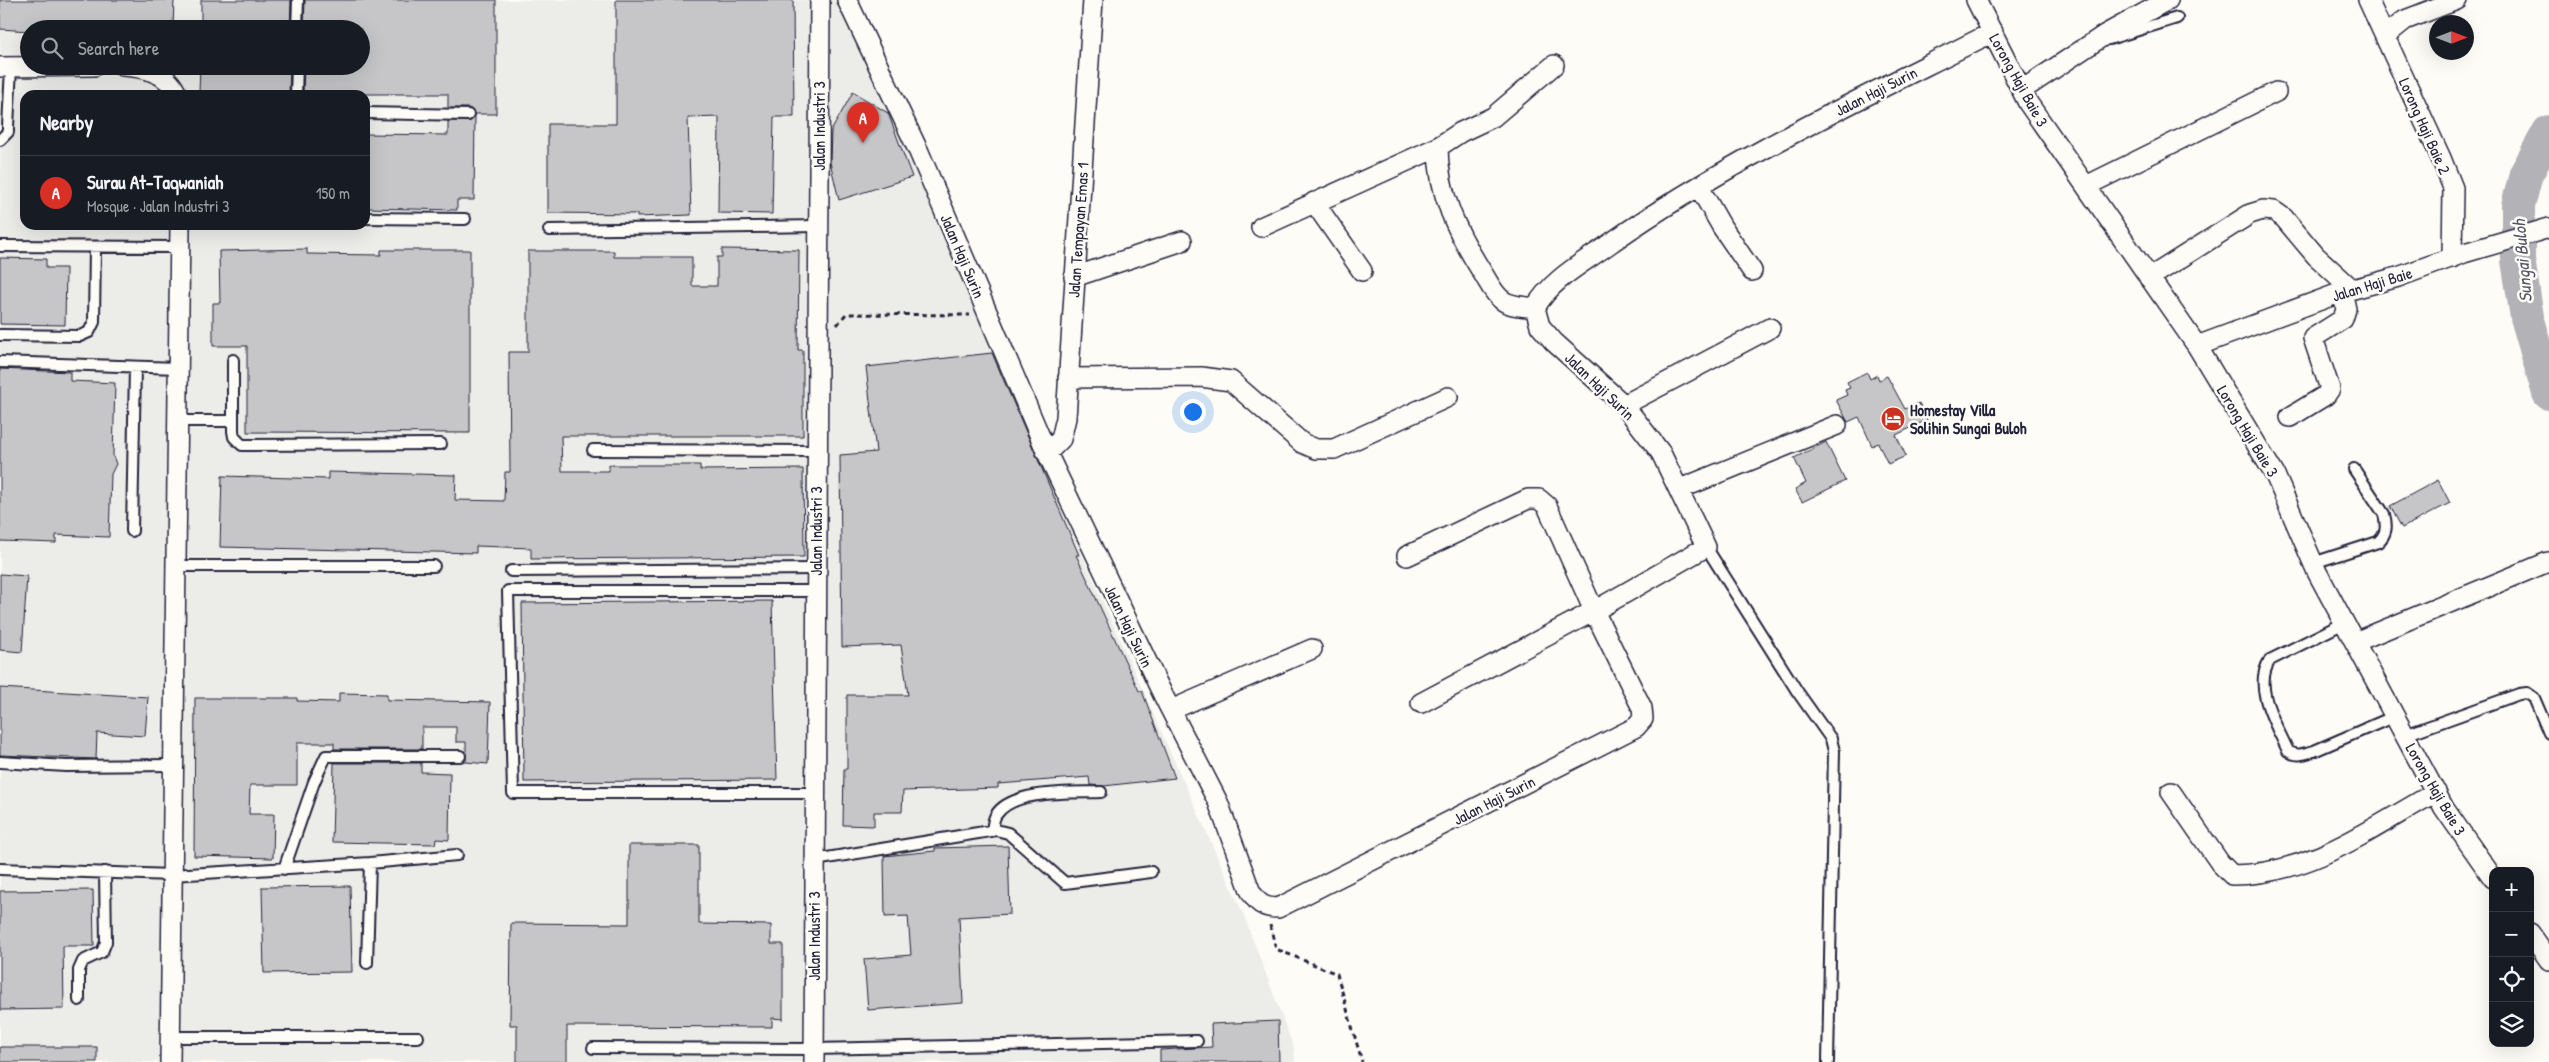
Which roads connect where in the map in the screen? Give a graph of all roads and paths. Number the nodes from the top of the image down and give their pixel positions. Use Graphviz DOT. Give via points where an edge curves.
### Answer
graph roads {
  1 [pos="298,0"];
  2 [pos="820,0"];
  3 [pos="847,0"];
  4 [pos="1093,0"];
  5 [pos="1976,0"];
  6 [pos="2168,0"];
  7 [pos="2368,0"];
  8 [pos="2457,0"];
  9 [pos="2177,18"];
  10 [pos="297,20"];
  11 [pos="1993,32"];
  12 [pos="2385,36"];
  13 [pos="2091,43"];
  14 [pos="1554,65"];
  15 [pos="5,67"];
  16 [pos="20,67"];
  17 [pos="160,75"];
  18 [pos="297,75"];
  19 [pos="172,90"];
  20 [pos="296,90"];
  21 [pos="2022,90"];
  22 [pos="2276,92"];
  23 [pos="370,113"];
  24 [pos="468,115"];
  25 [pos="0,140"];
  26 [pos="1438,147"];
  27 [pos="2086,186"];
  28 [pos="1699,187"];
  29 [pos="1314,202"];
  30 [pos="370,218"];
  31 [pos="465,219"];
  32 [pos="818,226"];
  33 [pos="1261,226"];
  34 [pos="2549,228"];
  35 [pos="180,230"];
  36 [pos="549,230"];
  37 [pos="1182,241"];
  38 [pos="0,246"];
  39 [pos="95,247"];
  40 [pos="179,247"];
  41 [pos="2458,255"];
  42 [pos="1362,271"];
  43 [pos="1752,271"];
  44 [pos="1074,277"];
  45 [pos="2149,278"];
  46 [pos="2347,291"];
  47 [pos="1535,308"];
  48 [pos="988,316"];
  49 [pos="1770,328"];
  50 [pos="0,335"];
  51 [pos="2197,346"];
  52 [pos="817,349"];
  53 [pos="233,360"];
  54 [pos="0,362"];
  55 [pos="135,367"];
  56 [pos="178,368"];
  57 [pos="1068,378"];
  58 [pos="1448,397"];
  59 [pos="1624,405"];
  60 [pos="2290,417"];
  61 [pos="177,421"];
  62 [pos="234,421"];
  63 [pos="1837,425"];
  64 [pos="441,444"];
  65 [pos="593,450"];
  66 [pos="817,451"];
  67 [pos="1047,453"];
  68 [pos="2354,469"];
  69 [pos="1680,489"];
  70 [pos="132,531"];
  71 [pos="1706,547"];
  72 [pos="1408,556"];
  73 [pos="2548,562"];
  74 [pos="2313,563"];
  75 [pos="176,566"];
  76 [pos="434,566"];
  77 [pos="816,569"];
  78 [pos="511,571"];
  79 [pos="816,591"];
  80 [pos="1594,610"];
  81 [pos="2344,623"];
  82 [pos="2355,642"];
  83 [pos="1312,649"];
  84 [pos="1421,703"];
  85 [pos="1171,710"];
  86 [pos="2394,716"];
  87 [pos="2549,733"];
  88 [pos="2404,734"];
  89 [pos="460,756"];
  90 [pos="0,762"];
  91 [pos="173,765"];
  92 [pos="1101,792"];
  93 [pos="2171,792"];
  94 [pos="2436,792"];
  95 [pos="815,793"];
  96 [pos="992,831"];
  97 [pos="458,855"];
  98 [pos="814,860"];
  99 [pos="370,863"];
  100 [pos="0,869"];
  101 [pos="284,869"];
  102 [pos="105,872"];
  103 [pos="1151,872"];
  104 [pos="2489,872"];
  105 [pos="172,874"];
  106 [pos="1265,908"];
  107 [pos="2534,939"];
  108 [pos="2549,960"];
  109 [pos="367,964"];
  110 [pos="79,1000"];
  111 [pos="170,1037"];
  112 [pos="418,1037"];
  113 [pos="1197,1041"];
  114 [pos="593,1048"];
  115 [pos="814,1056"];
  116 [pos="170,1062"];
  117 [pos="1362,1062"];
  118 [pos="1828,1062"];
  1 -- 10 [label="lane"];
  2 -- 32 [label="street, Jalan Industri 3"];
  3 -- 48 [label="street, Jalan Haji Surin" via="919,152"];
  4 -- 44 [label="street, Jalan Tempayan Emas 1"];
  5 -- 11 [label="street, Lorong Haji Baie 3"];
  6 -- 13 [label="street"];
  7 -- 12 [label="street, Lorong Haji Baie 2"];
  8 -- 12 [label="street" via="2405,20"];
  9 -- 13 [label="lane"];
  11 -- 21 [label="street, Lorong Haji Baie 3"];
  11 -- 28 [label="street, Jalan Haji Surin" via="1760,150"];
  12 -- 41 [label="street, Lorong Haji Baie 2" via="2452,188"];
  13 -- 21 [label="street"];
  14 -- 26 [label="street" via="1492,117"];
  15 -- 16 [label="street"];
  15 -- 25 [label="lane" via="8,132"];
  17 -- 19 [label="street"];
  18 -- 20 [label="lane"];
  21 -- 27 [label="street, Lorong Haji Baie 3"];
  22 -- 27 [label="street"];
  23 -- 24 [label="lane"];
  26 -- 29 [label="street"];
  26 -- 47 [label="street" via="1438,170 1450,213 1496,295 1503,301"];
  27 -- 45 [label="street, Lorong Haji Baie 3"];
  28 -- 43 [label="street"];
  28 -- 47 [label="street, Jalan Haji Surin" via="1647,218 1558,280 1544,293"];
  29 -- 33 [label="street"];
  29 -- 42 [label="street"];
  30 -- 31 [label="lane"];
  32 -- 36 [label="lane"];
  32 -- 52 [label="street, Jalan Industri 3"];
  34 -- 41 [label="street, Jalan Haji Baie"];
  35 -- 40 [label="street"];
  37 -- 44 [label="street"];
  38 -- 39 [label="lane"];
  39 -- 40 [label="lane"];
  39 -- 50 [label="lane" via="94,322 90,332 80,336"];
  40 -- 56 [label="street"];
  41 -- 46 [label="street, Jalan Haji Baie"];
  44 -- 57 [label="street, Jalan Tempayan Emas 1"];
  45 -- 46 [label="street" via="2250,214 2263,210 2274,211 2284,218"];
  45 -- 51 [label="street, Lorong Haji Baie 3"];
  46 -- 51 [label="street, Jalan Haji Baie"];
  46 -- 60 [label="street" via="2343,319 2313,338 2330,389 2326,395"];
  47 -- 59 [label="street, Jalan Haji Surin" via="1540,326 1554,342"];
  48 -- 52 [label="path" via="846,314"];
  48 -- 67 [label="street, Jalan Haji Surin"];
  49 -- 59 [label="street"];
  51 -- 74 [label="street, Lorong Haji Baie 3" via="2275,475"];
  52 -- 66 [label="street, Jalan Industri 3"];
  53 -- 62 [label="lane"];
  54 -- 55 [label="lane"];
  55 -- 56 [label="lane"];
  55 -- 70 [label="lane"];
  56 -- 61 [label="street"];
  57 -- 58 [label="street" via="1201,377 1231,381 1289,433 1316,449 1334,449"];
  57 -- 67 [label="street, Jalan Tempayan Emas 1" via="1064,434"];
  59 -- 69 [label="street, Jalan Haji Surin" via="1661,453"];
  61 -- 62 [label="lane"];
  61 -- 75 [label="street"];
  62 -- 64 [label="lane" via="234,437 248,446"];
  63 -- 69 [label="street"];
  65 -- 66 [label="lane"];
  66 -- 77 [label="street, Jalan Industri 3"];
  67 -- 85 [label="street, Jalan Haji Surin"];
  68 -- 74 [label="lane" via="2384,514 2384,536 2378,542"];
  69 -- 71 [label="street, Jalan Haji Surin"];
  71 -- 80 [label="street"];
  71 -- 118 [label="lane" via="1831,739 1834,750"];
  72 -- 80 [label="street" via="1528,499 1539,499 1547,506"];
  73 -- 82 [label="street"];
  74 -- 81 [label="street, Lorong Haji Baie 3"];
  75 -- 76 [label="lane"];
  75 -- 91 [label="street"];
  77 -- 78 [label="lane"];
  77 -- 79 [label="street, Jalan Industri 3"];
  79 -- 95 [label="street, Jalan Industri 3"];
  79 -- 95 [label="lane" via="508,591 513,793"];
  80 -- 84 [label="street"];
  80 -- 106 [label="street, Jalan Haji Surin" via="1642,708 1644,714 1640,724 1290,904"];
  81 -- 82 [label="street, Lorong Haji Baie 3"];
  81 -- 86 [label="lane" via="2270,660 2264,669 2270,714 2288,750 2302,755 2314,752"];
  82 -- 86 [label="street, Lorong Haji Baie 3"];
  83 -- 85 [label="street"];
  85 -- 106 [label="street, Jalan Haji Surin" via="1218,802 1250,890 1255,900"];
  86 -- 88 [label="street, Lorong Haji Baie 3"];
  87 -- 88 [label="lane" via="2534,698 2527,693"];
  88 -- 94 [label="street, Lorong Haji Baie 3"];
  89 -- 101 [label="lane" via="326,756"];
  90 -- 91 [label="lane"];
  91 -- 105 [label="street"];
  92 -- 96 [label="lane" via="1023,797 1006,805 996,815"];
  93 -- 94 [label="street" via="2220,863 2232,874 2290,868 2317,859"];
  94 -- 104 [label="street, Lorong Haji Baie 3"];
  95 -- 98 [label="street, Jalan Industri 3"];
  96 -- 98 [label="lane"];
  96 -- 103 [label="lane" via="1008,833 1065,883"];
  97 -- 99 [label="lane"];
  98 -- 115 [label="street, Jalan Industri 3"];
  99 -- 101 [label="lane"];
  99 -- 109 [label="lane"];
  100 -- 102 [label="lane"];
  101 -- 105 [label="lane"];
  102 -- 105 [label="lane"];
  102 -- 110 [label="lane" via="106,942 102,952 83,961 79,970"];
  105 -- 111 [label="street"];
  106 -- 117 [label="path" via="1276,949 1337,974"];
  107 -- 108 [label="street"];
  111 -- 112 [label="lane"];
  111 -- 116 [label="street"];
  113 -- 115 [label="lane"];
  114 -- 115 [label="lane"];
}
